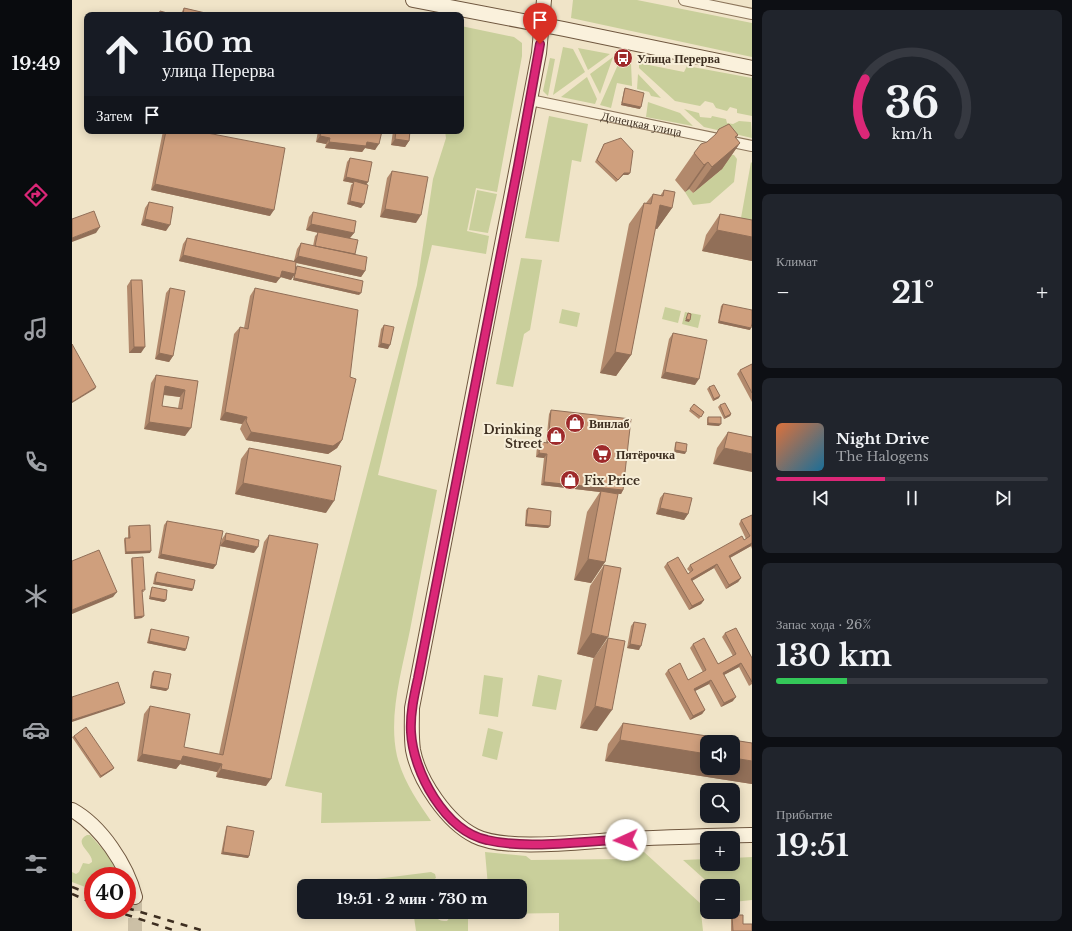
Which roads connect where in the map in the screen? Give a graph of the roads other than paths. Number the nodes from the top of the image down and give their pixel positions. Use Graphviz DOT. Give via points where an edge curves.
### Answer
graph roads {
  1 [pos="413,0"];
  2 [pos="544,0"];
  3 [pos="684,0"];
  4 [pos="752,14"];
  5 [pos="541,24"];
  6 [pos="752,68"];
  7 [pos="530,100"];
  8 [pos="752,146"];
  9 [pos="72,810"];
  10 [pos="752,835"];
  11 [pos="122,867"];
  1 -- 5 [label="street"];
  2 -- 5 [label="street"];
  3 -- 4 [label="street"];
  5 -- 6 [label="street"];
  5 -- 7 [label="street" via="539,53"];
  7 -- 8 [label="street, Донецкая улица"];
  7 -- 10 [label="street" via="412,708 411,732 414,752 423,776 444,812 462,828 488,841 516,844 566,843"];
  9 -- 11 [label="street" via="82,815 104,838"];
}
